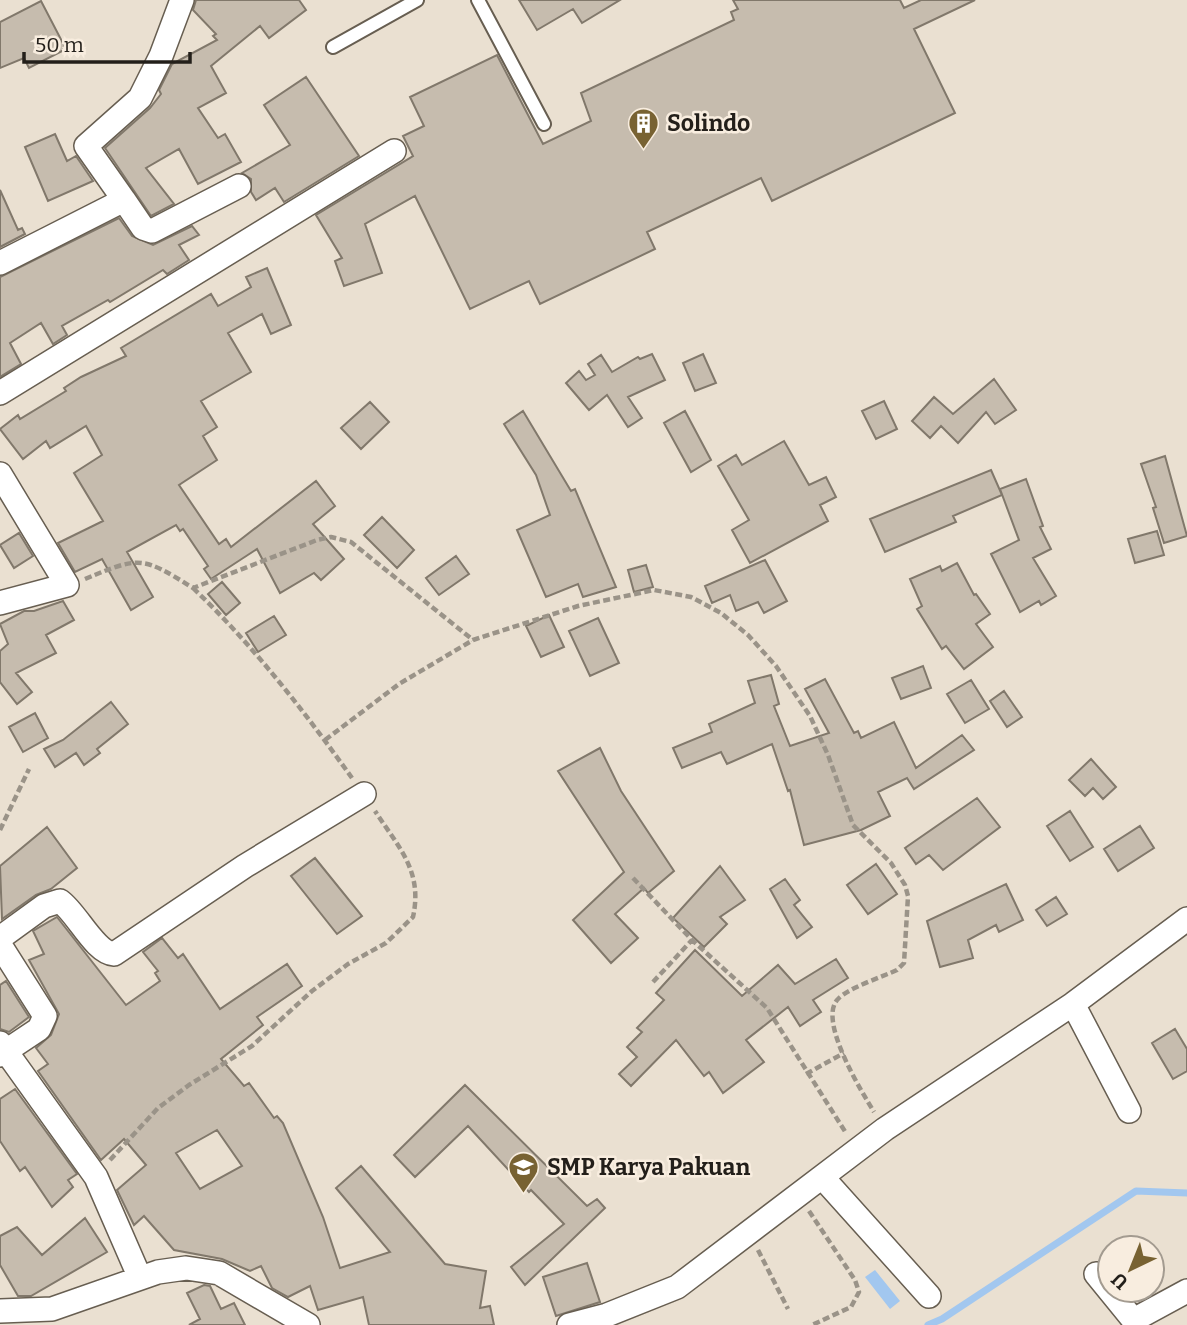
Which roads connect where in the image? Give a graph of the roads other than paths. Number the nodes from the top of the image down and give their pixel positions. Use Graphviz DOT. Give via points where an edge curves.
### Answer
graph roads {
  1 [pos="182,0"];
  2 [pos="417,0"];
  3 [pos="478,0"];
  4 [pos="333,47"];
  5 [pos="544,124"];
  6 [pos="394,151"];
  7 [pos="239,186"];
  8 [pos="124,200"];
  9 [pos="0,263"];
  10 [pos="0,393"];
  11 [pos="0,474"];
  12 [pos="0,603"];
  13 [pos="364,794"];
  14 [pos="1187,919"];
  15 [pos="0,938"];
  16 [pos="0,945"];
  17 [pos="1073,1003"];
  18 [pos="2,1050"];
  19 [pos="1129,1111"];
  20 [pos="823,1178"];
  21 [pos="140,1278"];
  22 [pos="1187,1291"];
  23 [pos="929,1296"];
  24 [pos="1166,1302"];
  25 [pos="1120,1304"];
  26 [pos="1163,1304"];
  27 [pos="0,1311"];
  28 [pos="308,1325"];
  29 [pos="569,1325"];
  1 -- 8 [label="street" via="140,98 86,146"];
  2 -- 4 [label="lane"];
  3 -- 5 [label="lane"];
  6 -- 10 [label="street"];
  7 -- 8 [label="street" via="152,231 143,228"];
  8 -- 9 [label="street"];
  11 -- 12 [label="street" via="67,585"];
  13 -- 15 [label="street" via="245,866 114,954 102,950 60,901 44,906"];
  14 -- 17 [label="street"];
  16 -- 18 [label="street" via="45,1016 39,1029"];
  17 -- 19 [label="street"];
  17 -- 20 [label="street" via="885,1129"];
  18 -- 21 [label="street" via="96,1177"];
  20 -- 23 [label="street"];
  20 -- 29 [label="street" via="677,1287"];
  21 -- 27 [label="street" via="52,1309"];
  21 -- 28 [label="street" via="171,1268 219,1273"];
  22 -- 24 [label="street"];
  25 -- 26 [label="street" via="1131,1317"];
}
